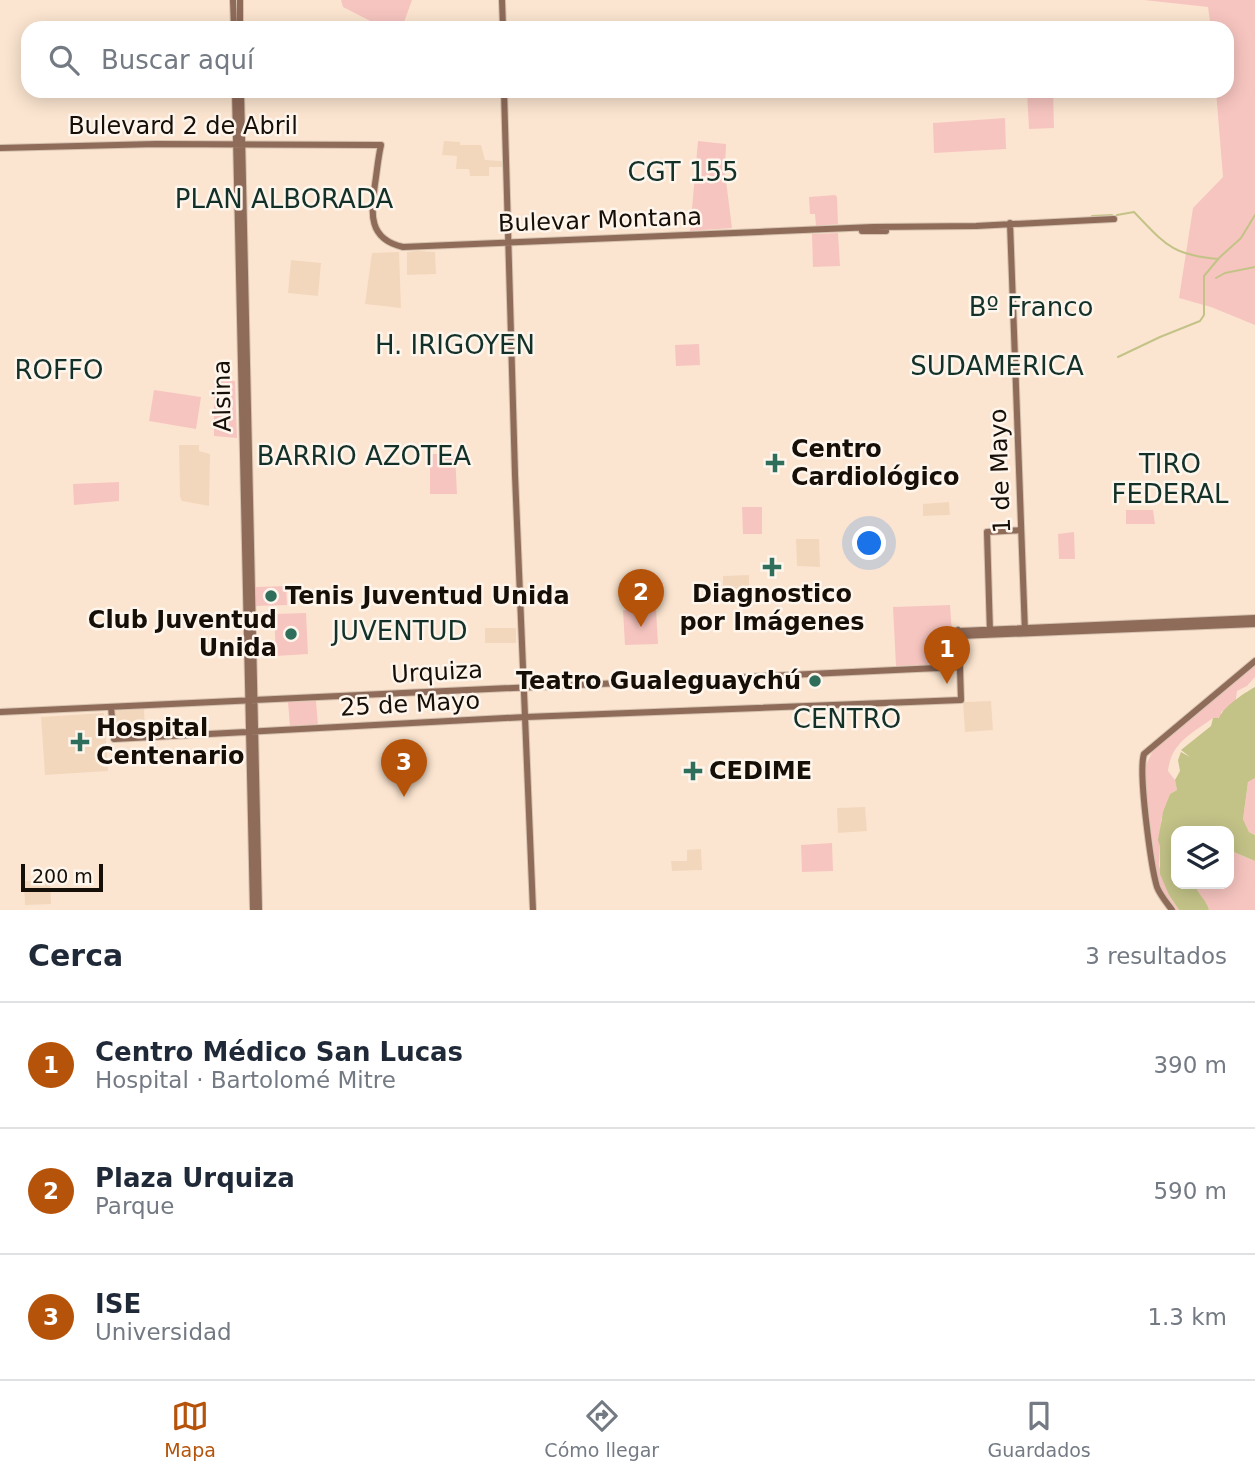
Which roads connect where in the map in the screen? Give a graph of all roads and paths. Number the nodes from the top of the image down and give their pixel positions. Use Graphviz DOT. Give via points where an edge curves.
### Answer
graph roads {
  1 [pos="233,0"];
  2 [pos="240,0"];
  3 [pos="502,0"];
  4 [pos="234,21"];
  5 [pos="240,21"];
  6 [pos="503,21"];
  7 [pos="236,98"];
  8 [pos="241,98"];
  9 [pos="504,98"];
  10 [pos="239,144"];
  11 [pos="0,148"];
  12 [pos="372,216"];
  13 [pos="1114,219"];
  14 [pos="1010,223"];
  15 [pos="508,243"];
  16 [pos="1021,530"];
  17 [pos="1255,618"];
  18 [pos="1255,624"];
  19 [pos="1025,631"];
  20 [pos="990,632"];
  21 [pos="1255,662"];
  22 [pos="956,667"];
  23 [pos="523,687"];
  24 [pos="251,701"];
  25 [pos="111,707"];
  26 [pos="0,714"];
  27 [pos="112,718"];
  28 [pos="524,718"];
  29 [pos="252,732"];
  30 [pos="253,910"];
  31 [pos="259,910"];
  32 [pos="531,910"];
  33 [pos="1172,910"];
  1 -- 4 [label="main road"];
  2 -- 5 [label="main road"];
  3 -- 6 [label="main road"];
  7 -- 10 [label="main road, Alsina"];
  8 -- 10 [label="main road, Alsina"];
  9 -- 15 [label="main road"];
  10 -- 11 [label="main road, Bulevard 2 de Abril"];
  10 -- 12 [label="main road, Bulevard 2 de Abril" via="374,148 379,159"];
  10 -- 24 [label="main road, Alsina"];
  12 -- 15 [label="main road, Bulevar Montana" via="380,235 403,247"];
  13 -- 14 [label="main road, Bulevar Montana"];
  14 -- 15 [label="main road, Bulevar Montana"];
  14 -- 16 [label="main road, 1 de Mayo"];
  15 -- 23 [label="main road"];
  16 -- 19 [label="main road, 1 de Mayo"];
  16 -- 20 [label="main road" via="987,532"];
  17 -- 19 [label="main road"];
  18 -- 19 [label="main road"];
  19 -- 20 [label="main road"];
  20 -- 22 [label="main road" via="958,634"];
  21 -- 33 [label="main road" via="1144,754 1155,877"];
  22 -- 23 [label="main road, Urquiza"];
  22 -- 28 [label="main road, 25 de Mayo" via="961,700"];
  23 -- 24 [label="main road, Urquiza"];
  23 -- 28 [label="main road"];
  24 -- 25 [label="main road, Urquiza"];
  24 -- 29 [label="main road, Alsina"];
  25 -- 26 [label="main road, Urquiza"];
  25 -- 27 [label="main road"];
  26 -- 27 [label="main road, Urquiza" via="103,710"];
  27 -- 29 [label="main road, 25 de Mayo" via="114,739"];
  28 -- 29 [label="main road, 25 de Mayo"];
  28 -- 32 [label="main road"];
  29 -- 30 [label="main road"];
  29 -- 31 [label="main road"];
}
